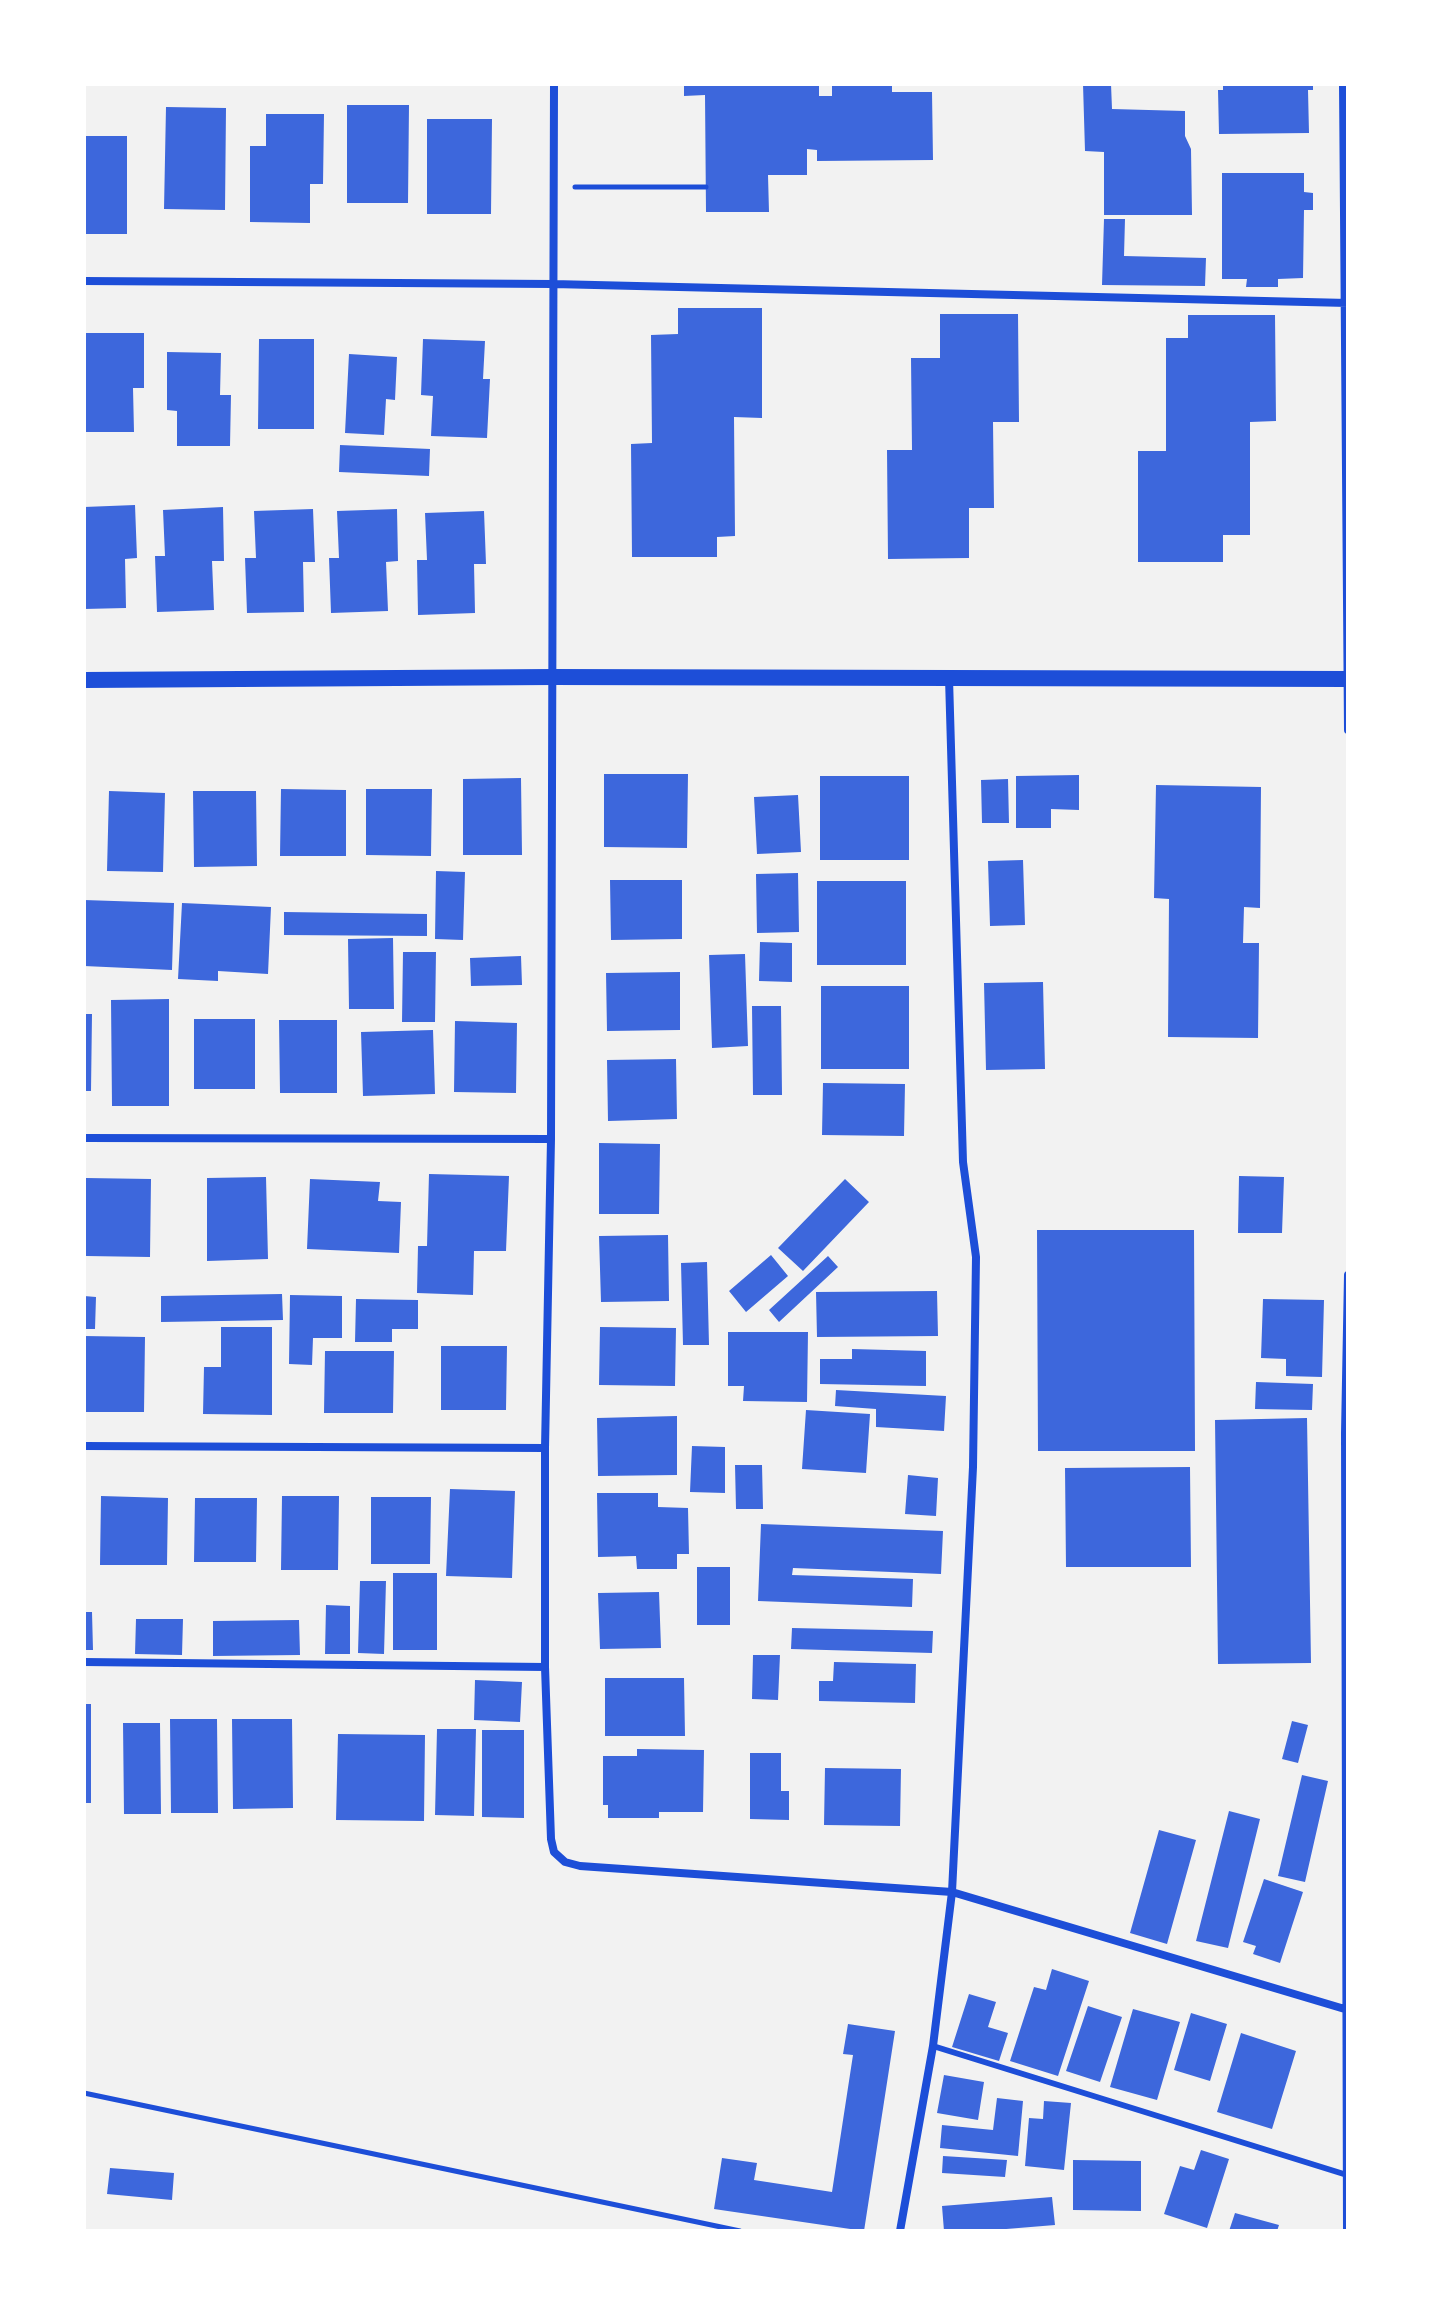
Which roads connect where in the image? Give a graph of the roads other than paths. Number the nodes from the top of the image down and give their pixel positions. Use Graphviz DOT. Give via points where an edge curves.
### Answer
graph roads {
  1 [pos="554,84"];
  2 [pos="1343,84"];
  3 [pos="84,281"];
  4 [pos="553,284"];
  5 [pos="1346,303"];
  6 [pos="553,677"];
  7 [pos="949,678"];
  8 [pos="1347,679"];
  9 [pos="84,680"];
  10 [pos="1348,730"];
  11 [pos="84,1138"];
  12 [pos="551,1139"];
  13 [pos="1348,1275"];
  14 [pos="84,1446"];
  15 [pos="545,1448"];
  16 [pos="84,1662"];
  17 [pos="545,1667"];
  18 [pos="952,1892"];
  19 [pos="1347,2010"];
  20 [pos="933,2046"];
  21 [pos="1348,2176"];
  22 [pos="900,2231"];
  23 [pos="1347,2231"];
  1 -- 4 [label="street"];
  2 -- 5 [label="street"];
  3 -- 4 [label="street"];
  4 -- 5 [label="street"];
  4 -- 6 [label="street"];
  5 -- 8 [label="street"];
  6 -- 7 [label="main road"];
  6 -- 9 [label="main road"];
  6 -- 12 [label="street"];
  7 -- 8 [label="main road"];
  7 -- 18 [label="street" via="963,1162 976,1257 973,1467"];
  8 -- 10 [label="street"];
  11 -- 12 [label="street"];
  12 -- 15 [label="street"];
  13 -- 19 [label="street"];
  14 -- 15 [label="street"];
  15 -- 17 [label="street"];
  16 -- 17 [label="street"];
  17 -- 18 [label="street" via="551,1839 554,1852 565,1862"];
  18 -- 19 [label="street"];
  18 -- 20 [label="street"];
  19 -- 21 [label="street"];
  20 -- 21 [label="lane"];
  20 -- 22 [label="street"];
  21 -- 23 [label="street"];
}
